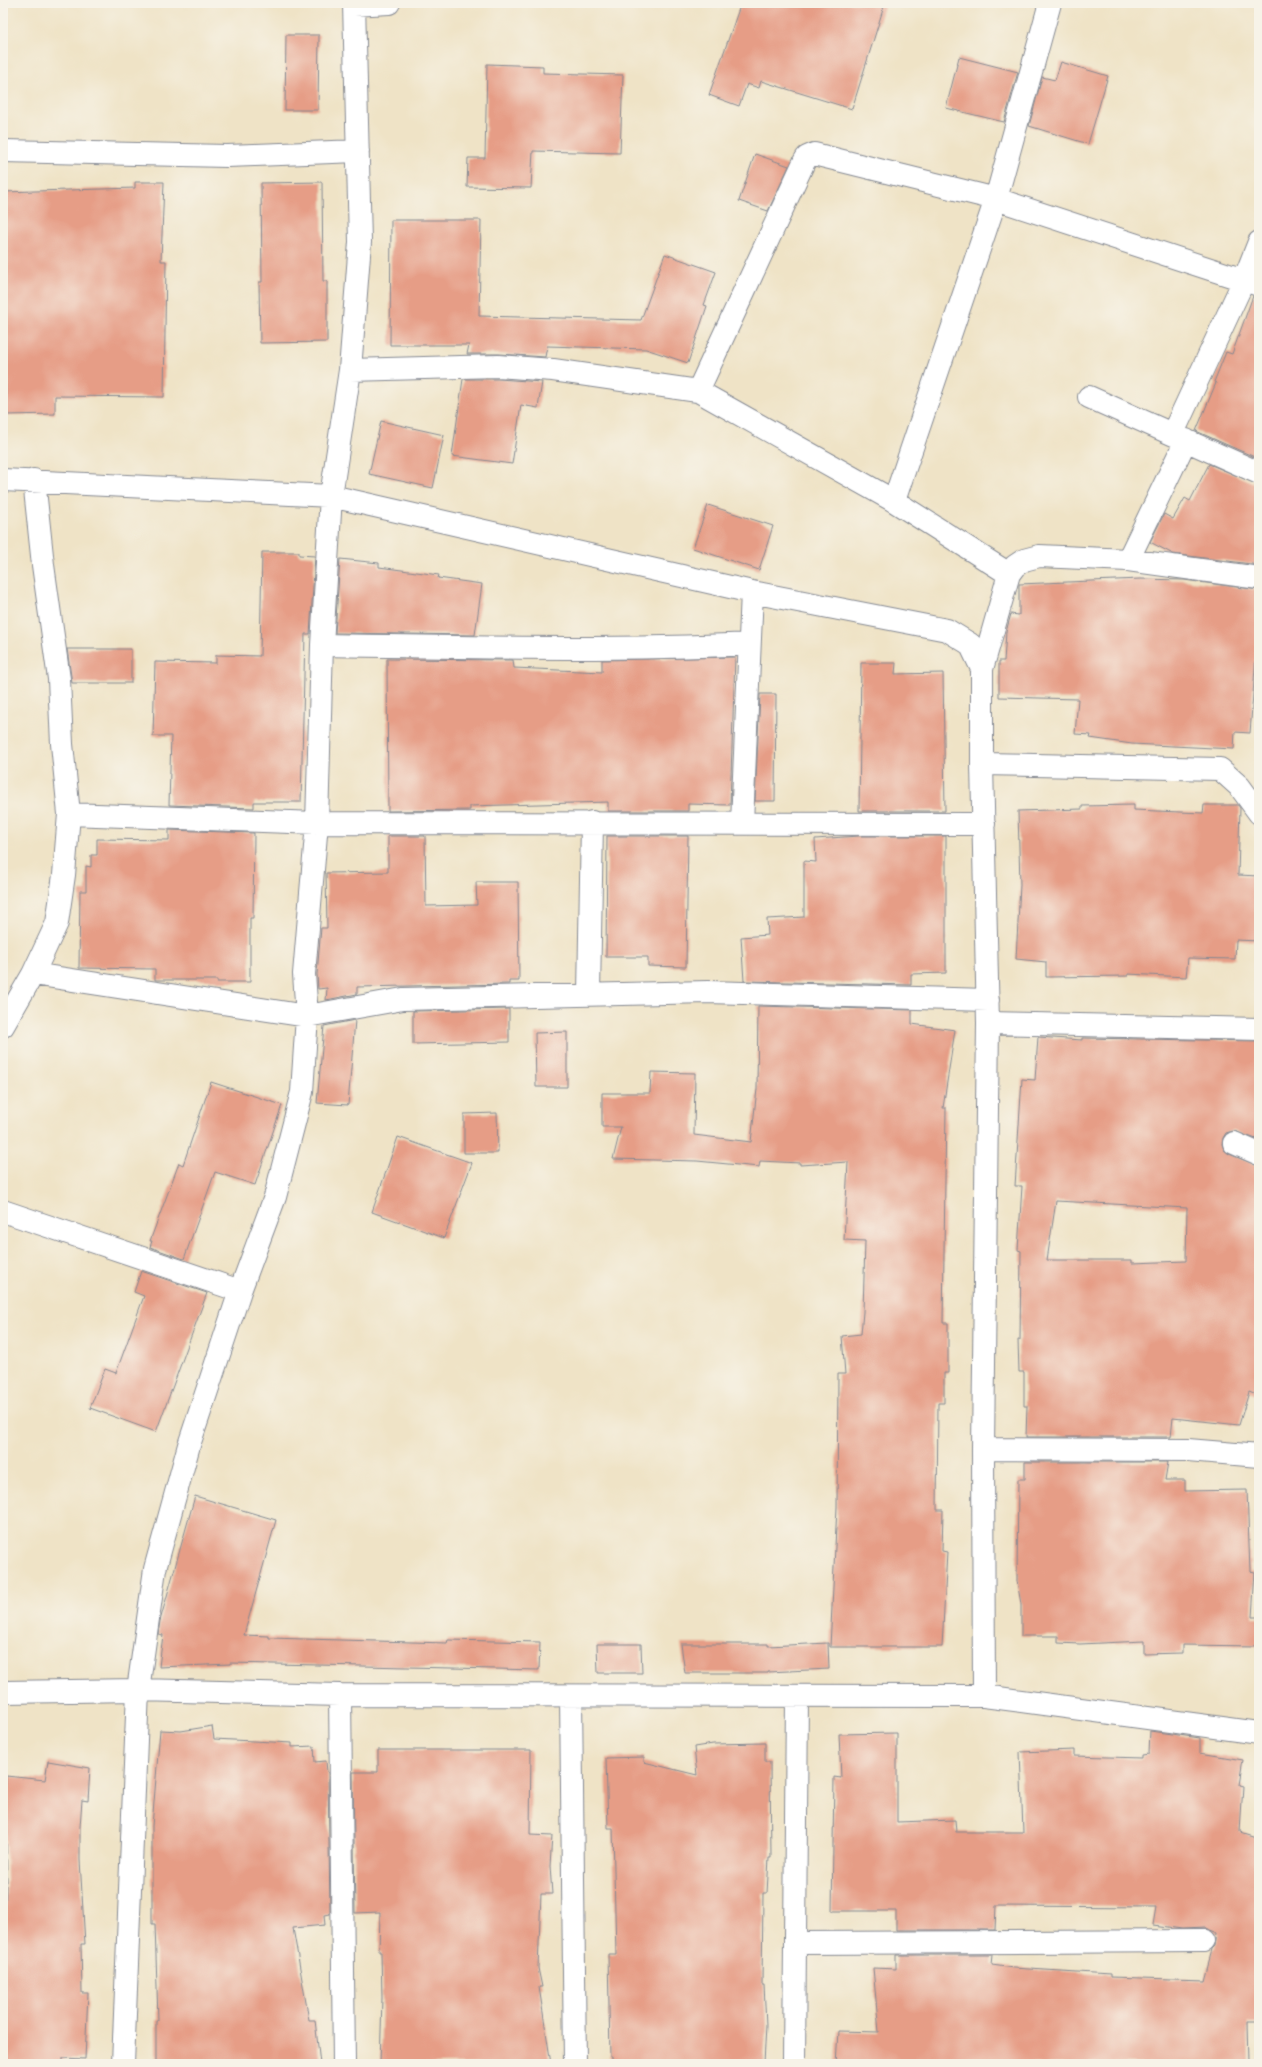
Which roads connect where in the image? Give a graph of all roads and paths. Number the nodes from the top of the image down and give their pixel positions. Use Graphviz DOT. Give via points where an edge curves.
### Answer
graph roads {
  1 [pos="389,3"];
  2 [pos="1050,3"];
  3 [pos="354,4"];
  4 [pos="3,151"];
  5 [pos="358,151"];
  6 [pos="996,199"];
  7 [pos="1259,242"];
  8 [pos="1251,283"];
  9 [pos="350,370"];
  10 [pos="698,391"];
  11 [pos="1089,397"];
  12 [pos="1179,436"];
  13 [pos="1259,473"];
  14 [pos="3,480"];
  15 [pos="34,480"];
  16 [pos="331,496"];
  17 [pos="894,501"];
  18 [pos="1128,560"];
  19 [pos="1009,574"];
  20 [pos="1259,578"];
  21 [pos="752,592"];
  22 [pos="322,644"];
  23 [pos="749,644"];
  24 [pos="982,668"];
  25 [pos="982,764"];
  26 [pos="1259,813"];
  27 [pos="70,814"];
  28 [pos="317,822"];
  29 [pos="592,822"];
  30 [pos="742,823"];
  31 [pos="984,824"];
  32 [pos="33,974"];
  33 [pos="589,994"];
  34 [pos="988,1000"];
  35 [pos="307,1016"];
  36 [pos="988,1023"];
  37 [pos="3,1026"];
  38 [pos="1259,1029"];
  39 [pos="1234,1143"];
  40 [pos="1259,1154"];
  41 [pos="3,1211"];
  42 [pos="240,1291"];
  43 [pos="983,1449"];
  44 [pos="1259,1456"];
  45 [pos="138,1690"];
  46 [pos="3,1692"];
  47 [pos="340,1696"];
  48 [pos="571,1696"];
  49 [pos="797,1696"];
  50 [pos="984,1696"];
  51 [pos="1259,1733"];
  52 [pos="1205,1941"];
  53 [pos="795,1943"];
  54 [pos="123,2064"];
  55 [pos="344,2064"];
  56 [pos="575,2064"];
  57 [pos="794,2064"];
  1 -- 3 [label="street"];
  2 -- 6 [label="street"];
  3 -- 5 [label="street"];
  4 -- 5 [label="street" via="227,156"];
  5 -- 9 [label="street" via="360,242"];
  6 -- 8 [label="street"];
  6 -- 10 [label="street" via="814,154 807,157"];
  6 -- 17 [label="street"];
  7 -- 8 [label="street"];
  8 -- 12 [label="street"];
  9 -- 10 [label="street" via="498,366 553,370"];
  9 -- 16 [label="street"];
  10 -- 17 [label="street"];
  11 -- 12 [label="street"];
  12 -- 13 [label="street"];
  12 -- 18 [label="street"];
  14 -- 15 [label="street"];
  15 -- 16 [label="street"];
  15 -- 27 [label="street" via="59,679 62,744"];
  16 -- 21 [label="street"];
  16 -- 22 [label="street"];
  17 -- 19 [label="street"];
  18 -- 19 [label="street" via="1039,556 1024,560"];
  18 -- 20 [label="street"];
  19 -- 24 [label="street"];
  21 -- 23 [label="street"];
  21 -- 24 [label="street" via="947,630 970,644"];
  22 -- 23 [label="street" via="555,649"];
  22 -- 28 [label="street"];
  23 -- 30 [label="street"];
  24 -- 25 [label="street"];
  25 -- 26 [label="street" via="1220,769 1240,787"];
  25 -- 31 [label="street"];
  27 -- 28 [label="street"];
  27 -- 32 [label="street" via="57,923"];
  28 -- 29 [label="street"];
  28 -- 35 [label="street" via="304,974"];
  29 -- 30 [label="street"];
  29 -- 33 [label="street"];
  30 -- 31 [label="street"];
  31 -- 34 [label="street"];
  32 -- 35 [label="street"];
  32 -- 37 [label="street"];
  33 -- 34 [label="street" via="708,992"];
  33 -- 35 [label="street" via="403,999"];
  34 -- 36 [label="street"];
  35 -- 42 [label="street" via="302,1092 275,1197"];
  36 -- 38 [label="street"];
  36 -- 43 [label="street"];
  39 -- 40 [label="street"];
  41 -- 42 [label="street"];
  42 -- 45 [label="street" via="189,1445 155,1569"];
  43 -- 44 [label="street" via="1188,1450"];
  43 -- 50 [label="street"];
  45 -- 46 [label="street"];
  45 -- 47 [label="street"];
  45 -- 54 [label="street"];
  47 -- 48 [label="street"];
  47 -- 55 [label="street"];
  48 -- 49 [label="street"];
  48 -- 56 [label="street"];
  49 -- 50 [label="street"];
  49 -- 53 [label="street"];
  50 -- 51 [label="street"];
  52 -- 53 [label="street"];
  53 -- 57 [label="street"];
}
